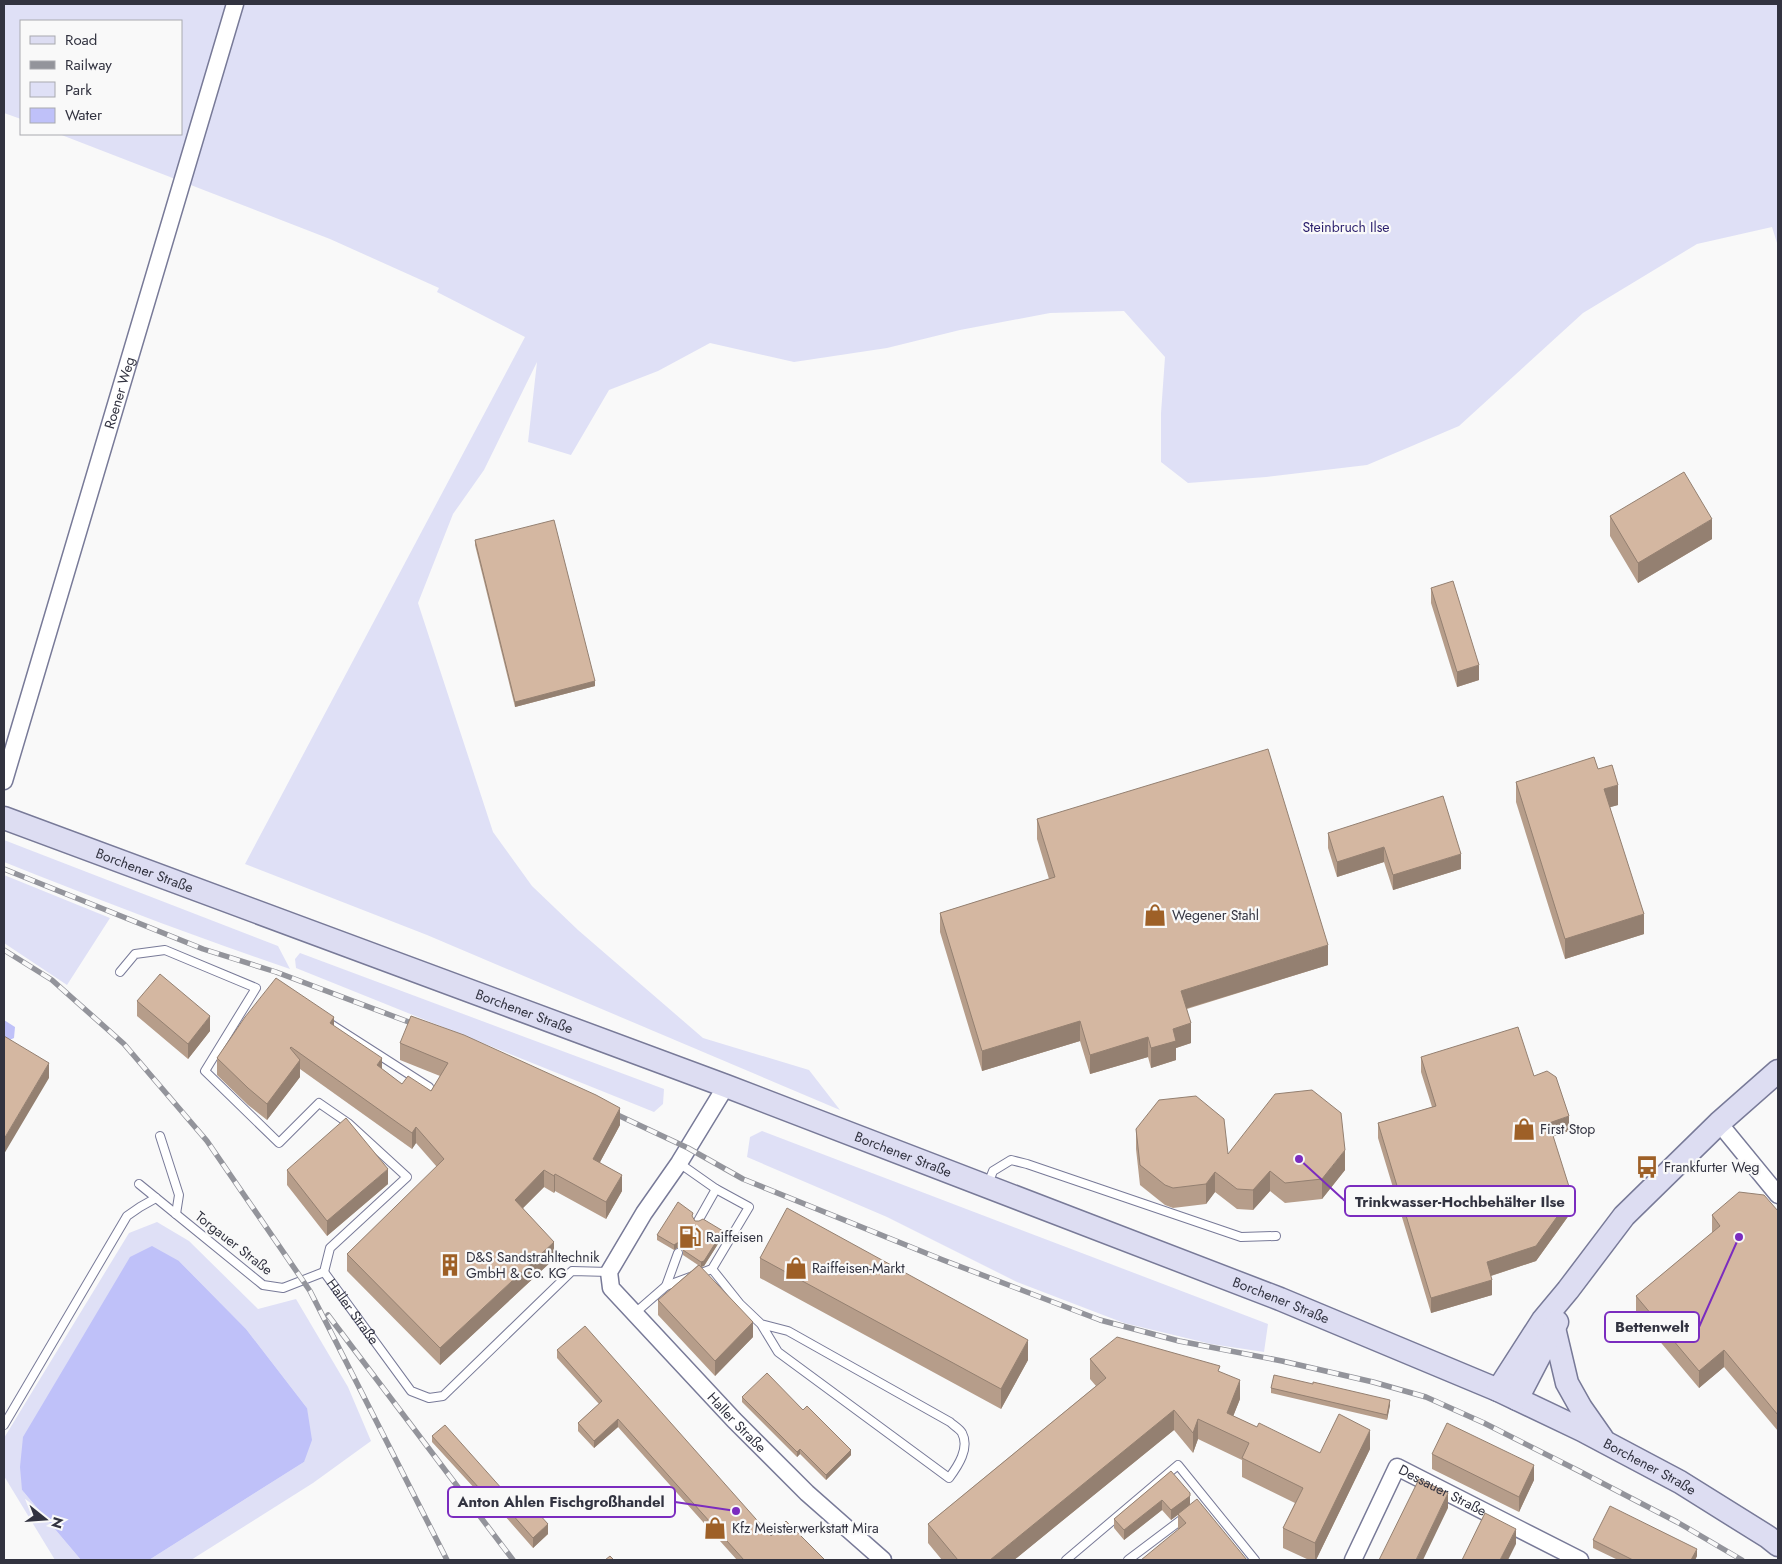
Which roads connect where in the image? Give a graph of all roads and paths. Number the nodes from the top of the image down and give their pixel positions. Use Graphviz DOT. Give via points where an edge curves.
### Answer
graph roads {
  1 [pos="235,4"];
  2 [pos="4,781"];
  3 [pos="4,818"];
  4 [pos="120,972"];
  5 [pos="320,1016"];
  6 [pos="1778,1071"];
  7 [pos="726,1086"];
  8 [pos="429,1087"];
  9 [pos="1719,1124"];
  10 [pos="160,1136"];
  11 [pos="679,1163"];
  12 [pos="138,1184"];
  13 [pos="986,1188"];
  14 [pos="716,1189"];
  15 [pos="1778,1195"];
  16 [pos="156,1198"];
  17 [pos="176,1214"];
  18 [pos="698,1221"];
  19 [pos="1276,1236"];
  20 [pos="678,1253"];
  21 [pos="712,1269"];
  22 [pos="324,1272"];
  23 [pos="609,1272"];
  24 [pos="666,1286"];
  25 [pos="1568,1290"];
  26 [pos="635,1313"];
  27 [pos="760,1324"];
  28 [pos="1554,1328"];
  29 [pos="1507,1395"];
  30 [pos="4,1425"];
  31 [pos="1604,1441"];
  32 [pos="1206,1500"];
  33 [pos="1198,1506"];
  34 [pos="1190,1512"];
  35 [pos="1778,1546"];
  36 [pos="883,1560"];
  37 [pos="1066,1560"];
  38 [pos="1128,1560"];
  39 [pos="1255,1560"];
  40 [pos="1353,1560"];
  41 [pos="1580,1560"];
  1 -- 2 [label="street, Roener Weg"];
  3 -- 7 [label="main road, Borchener Straße"];
  4 -- 22 [label="lane" via="135,954 165,950 260,988 205,1072 279,1143 319,1103 348,1123 407,1177 330,1248"];
  5 -- 8 [label="lane"];
  6 -- 9 [label="main road"];
  7 -- 11 [label="street"];
  7 -- 13 [label="main road, Borchener Straße"];
  9 -- 15 [label="street"];
  9 -- 25 [label="main road" via="1624,1216"];
  10 -- 17 [label="lane" via="179,1195"];
  11 -- 14 [label="lane"];
  11 -- 23 [label="street"];
  12 -- 16 [label="lane, Torgauer Straße"];
  13 -- 19 [label="lane" via="993,1171 1011,1160 1241,1237"];
  13 -- 29 [label="main road, Borchener Straße" via="1280,1299"];
  14 -- 18 [label="lane"];
  14 -- 21 [label="lane" via="749,1207"];
  16 -- 17 [label="lane, Torgauer Straße"];
  16 -- 30 [label="lane" via="126,1216"];
  17 -- 22 [label="lane, Torgauer Straße" via="264,1285 283,1288"];
  20 -- 24 [label="lane"];
  21 -- 24 [label="lane"];
  21 -- 27 [label="lane"];
  22 -- 23 [label="lane, Haller Straße" via="411,1391 429,1398 443,1396 572,1271"];
  23 -- 26 [label="street, Haller Straße" via="611,1288"];
  24 -- 26 [label="lane"];
  25 -- 28 [label="main road"];
  25 -- 29 [label="main road" via="1543,1320"];
  26 -- 36 [label="street, Haller Straße" via="807,1493"];
  27 -- 27 [label="lane" via="788,1331 950,1422 962,1433 964,1447 959,1466 949,1478 778,1352"];
  28 -- 29 [label="main road"];
  28 -- 31 [label="main road" via="1567,1384"];
  29 -- 31 [label="main road, Borchener Straße"];
  31 -- 35 [label="main road, Borchener Straße" via="1680,1482"];
  32 -- 33 [label="lane"];
  32 -- 37 [label="lane" via="1178,1465"];
  32 -- 39 [label="lane"];
  34 -- 38 [label="lane"];
  40 -- 41 [label="street, Dessauer Straße" via="1397,1467"];
}
